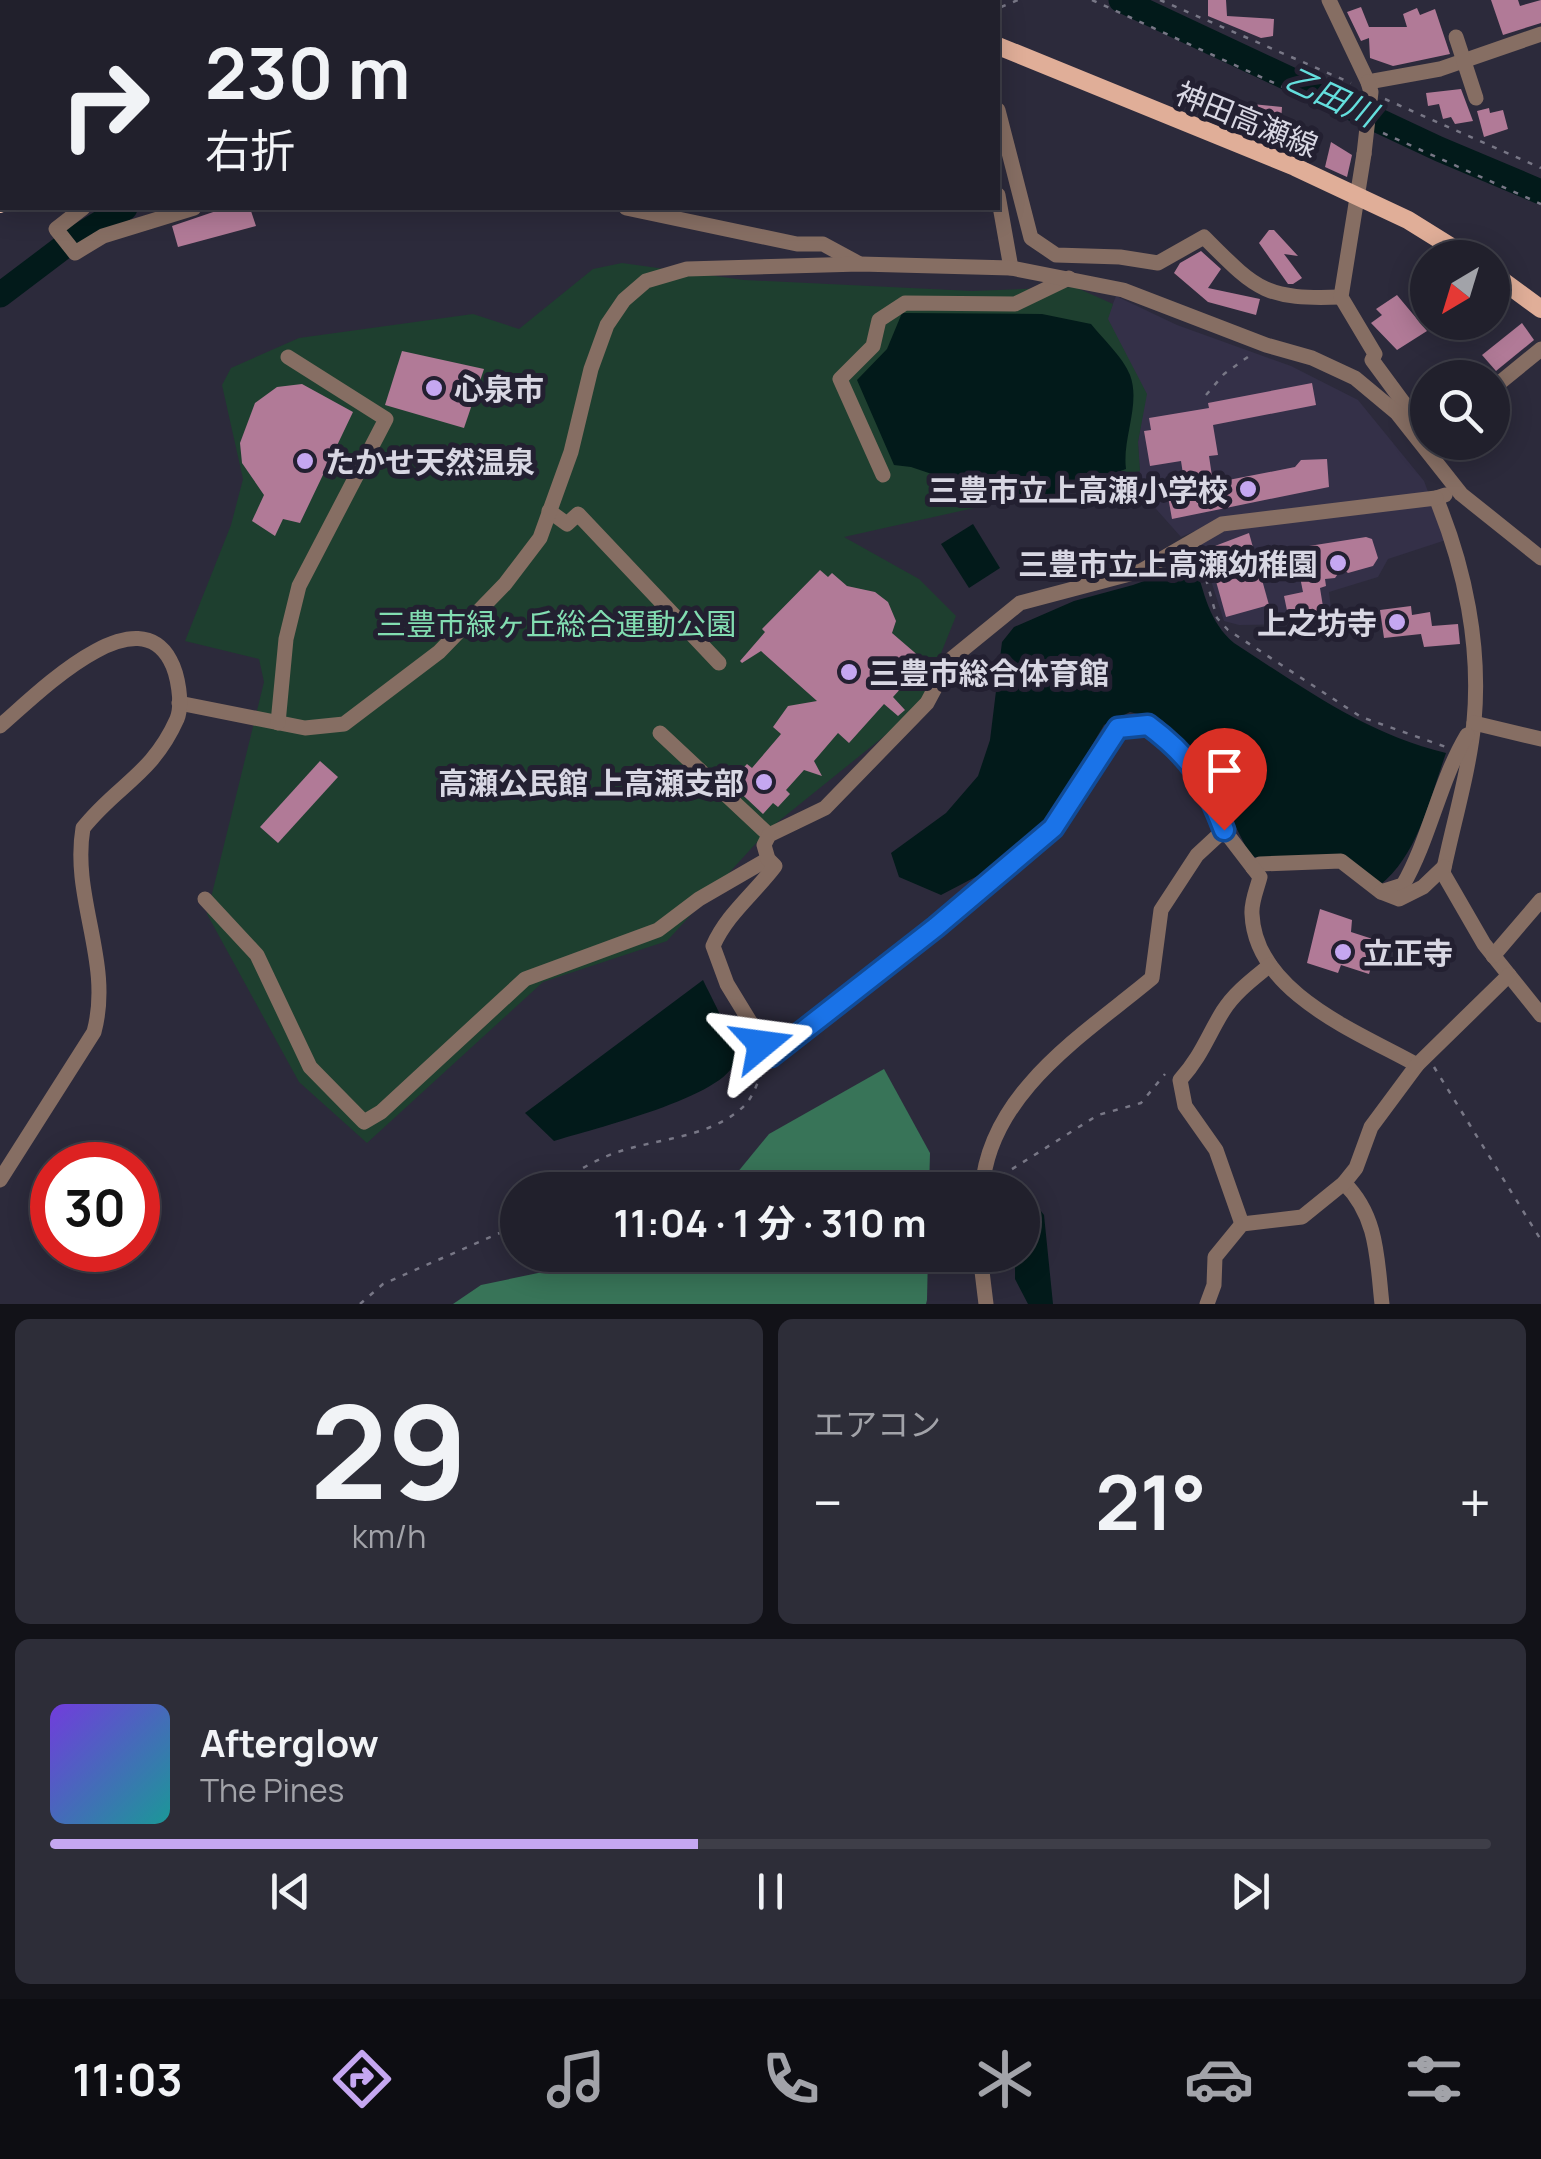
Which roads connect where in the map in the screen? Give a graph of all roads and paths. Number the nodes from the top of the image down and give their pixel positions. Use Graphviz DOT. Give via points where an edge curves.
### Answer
graph roads {
  1 [pos="1092,0"];
  2 [pos="1160,0"];
  3 [pos="1329,0"];
  4 [pos="1541,34"];
  5 [pos="1456,37"];
  6 [pos="1000,47"];
  7 [pos="1465,60"];
  8 [pos="1369,87"];
  9 [pos="1476,98"];
  10 [pos="1000,118"];
  11 [pos="1354,120"];
  12 [pos="1371,128"];
  13 [pos="1541,168"];
  14 [pos="1356,195"];
  15 [pos="1541,204"];
  16 [pos="1000,207"];
  17 [pos="81,210"];
  18 [pos="188,210"];
  19 [pos="636,210"];
  20 [pos="1440,240"];
  21 [pos="860,264"];
  22 [pos="1010,268"];
  23 [pos="1069,278"];
  24 [pos="1510,286"];
  25 [pos="1341,297"];
  26 [pos="1541,309"];
  27 [pos="1266,345"];
  28 [pos="1541,349"];
  29 [pos="288,358"];
  30 [pos="1510,374"];
  31 [pos="1206,395"];
  32 [pos="1408,406"];
  33 [pos="1410,409"];
  34 [pos="1441,460"];
  35 [pos="883,475"];
  36 [pos="1458,490"];
  37 [pos="1436,498"];
  38 [pos="550,511"];
  39 [pos="1195,538"];
  40 [pos="1541,558"];
  41 [pos="719,663"];
  42 [pos="179,703"];
  43 [pos="278,723"];
  44 [pos="1474,723"];
  45 [pos="0,726"];
  46 [pos="660,733"];
  47 [pos="1541,740"];
  48 [pos="1457,751"];
  49 [pos="1224,830"];
  50 [pos="769,836"];
  51 [pos="768,860"];
  52 [pos="1444,867"];
  53 [pos="1253,868"];
  54 [pos="1381,892"];
  55 [pos="205,900"];
  56 [pos="1541,900"];
  57 [pos="1493,956"];
  58 [pos="1270,965"];
  59 [pos="1509,975"];
  60 [pos="1541,1015"];
  61 [pos="771,1056"];
  62 [pos="1422,1060"];
  63 [pos="1180,1080"];
  64 [pos="575,1172"];
  65 [pos="987,1172"];
  66 [pos="1008,1172"];
  67 [pos="0,1180"];
  68 [pos="1344,1182"];
  69 [pos="1242,1224"];
  70 [pos="500,1232"];
  71 [pos="1541,1240"];
  72 [pos="982,1272"];
  73 [pos="360,1304"];
  74 [pos="986,1304"];
  75 [pos="1207,1304"];
  76 [pos="1382,1304"];
  1 -- 11 [label="path"];
  2 -- 8 [label="path"];
  3 -- 8 [label="street"];
  4 -- 7 [label="street"];
  5 -- 7 [label="street"];
  6 -- 14 [label="main road, 神田高瀬線"];
  7 -- 8 [label="street"];
  7 -- 9 [label="street"];
  8 -- 13 [label="path"];
  8 -- 14 [label="street, bridge"];
  10 -- 25 [label="street" via="1031,238 1056,255 1158,263 1204,237 1253,286 1294,299"];
  12 -- 15 [label="path"];
  14 -- 20 [label="main road, 神田高瀬線"];
  14 -- 25 [label="street"];
  16 -- 22 [label="street"];
  17 -- 18 [label="street" via="56,229 75,253 103,236"];
  19 -- 21 [label="street" via="823,244"];
  21 -- 22 [label="street"];
  21 -- 38 [label="street" via="688,269 646,281 606,325"];
  22 -- 23 [label="street"];
  23 -- 27 [label="street" via="1124,290"];
  23 -- 35 [label="street" via="1015,304 906,303 879,320 873,346 840,380"];
  24 -- 26 [label="main road"];
  25 -- 32 [label="street" via="1376,354 1372,360"];
  27 -- 31 [label="path"];
  27 -- 36 [label="street" via="1355,378 1397,413"];
  28 -- 30 [label="street"];
  29 -- 43 [label="street" via="386,419 299,586"];
  32 -- 33 [label="street"];
  34 -- 36 [label="street"];
  36 -- 37 [label="street"];
  36 -- 40 [label="street"];
  37 -- 39 [label="street" via="1222,524"];
  37 -- 44 [label="street" via="1467,592"];
  38 -- 41 [label="street" via="566,524 578,514"];
  38 -- 43 [label="street" via="540,538 506,584 400,685 344,724"];
  39 -- 48 [label="path" via="1218,618 1228,630 1361,717"];
  39 -- 50 [label="street" via="1141,570 1020,603 950,660 928,703 826,808"];
  42 -- 43 [label="street"];
  42 -- 45 [label="street" via="170,660 158,645 126,638 81,660"];
  42 -- 67 [label="street" via="156,757 83,828 80,869 99,964 99,1013 94,1032"];
  44 -- 47 [label="street"];
  44 -- 48 [label="street"];
  44 -- 52 [label="street"];
  46 -- 50 [label="street"];
  48 -- 54 [label="street" via="1422,853 1402,885"];
  49 -- 53 [label="street"];
  49 -- 61 [label="street" via="1191,760 1148,725 1118,728 1053,828"];
  49 -- 65 [label="street" via="1197,855 1161,910 1152,978 1032,1078 998,1136"];
  50 -- 51 [label="street"];
  51 -- 55 [label="street" via="658,930 525,979 364,1122 310,1066 256,955"];
  51 -- 61 [label="street" via="775,866 723,922 713,946 727,984"];
  52 -- 54 [label="street" via="1399,898"];
  52 -- 57 [label="street"];
  53 -- 54 [label="street" via="1341,862"];
  53 -- 58 [label="street" via="1260,876 1251,910 1254,934"];
  56 -- 57 [label="street"];
  57 -- 59 [label="street"];
  58 -- 62 [label="street" via="1339,1021"];
  58 -- 63 [label="street" via="1238,991"];
  59 -- 60 [label="street"];
  59 -- 62 [label="street"];
  61 -- 64 [label="path" via="745,1105 711,1125"];
  62 -- 68 [label="street" via="1372,1127"];
  62 -- 71 [label="path"];
  63 -- 66 [label="path" via="1164,1074 1140,1103 1098,1115"];
  63 -- 69 [label="street" via="1185,1106 1216,1150"];
  68 -- 69 [label="street" via="1302,1216"];
  68 -- 76 [label="street" via="1374,1231"];
  69 -- 75 [label="street" via="1215,1256"];
  70 -- 73 [label="path" via="398,1276"];
  72 -- 74 [label="street"];
}
